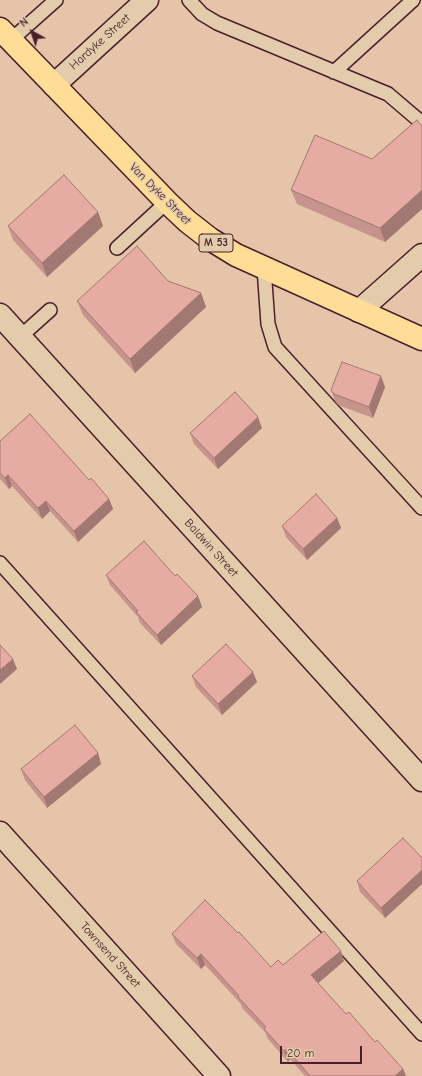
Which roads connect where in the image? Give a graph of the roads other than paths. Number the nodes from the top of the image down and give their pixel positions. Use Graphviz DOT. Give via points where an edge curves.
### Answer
graph roads {
  1 [pos="56,0"];
  2 [pos="147,0"];
  3 [pos="189,0"];
  4 [pos="413,0"];
  5 [pos="6,34"];
  6 [pos="334,72"];
  7 [pos="54,85"];
  8 [pos="422,123"];
  9 [pos="168,202"];
  10 [pos="117,248"];
  11 [pos="422,255"];
  12 [pos="264,268"];
  13 [pos="50,310"];
  14 [pos="359,311"];
  15 [pos="0,315"];
  16 [pos="20,337"];
  17 [pos="422,339"];
  18 [pos="422,508"];
  19 [pos="0,563"];
  20 [pos="422,780"];
  21 [pos="0,833"];
  22 [pos="422,1034"];
  23 [pos="219,1076"];
  1 -- 5 [label="lane"];
  2 -- 7 [label="street, Hardyke Street"];
  3 -- 6 [label="lane" via="202,14 217,23"];
  4 -- 6 [label="lane"];
  5 -- 7 [label="main road, Van Dyke Street / M 53"];
  6 -- 8 [label="lane" via="388,94"];
  7 -- 9 [label="main road, Van Dyke Street / M 53"];
  9 -- 10 [label="lane"];
  9 -- 12 [label="main road, Van Dyke Street / M 53" via="210,239"];
  11 -- 14 [label="street"];
  12 -- 14 [label="main road, Van Dyke Street / M 53"];
  12 -- 18 [label="lane" via="268,324 275,347"];
  13 -- 16 [label="lane"];
  14 -- 17 [label="main road, Van Dyke Street / M 53"];
  15 -- 16 [label="street, Baldwin Street"];
  16 -- 20 [label="street, Baldwin Street"];
  19 -- 22 [label="lane"];
  21 -- 23 [label="street, Townsend Street"];
}
